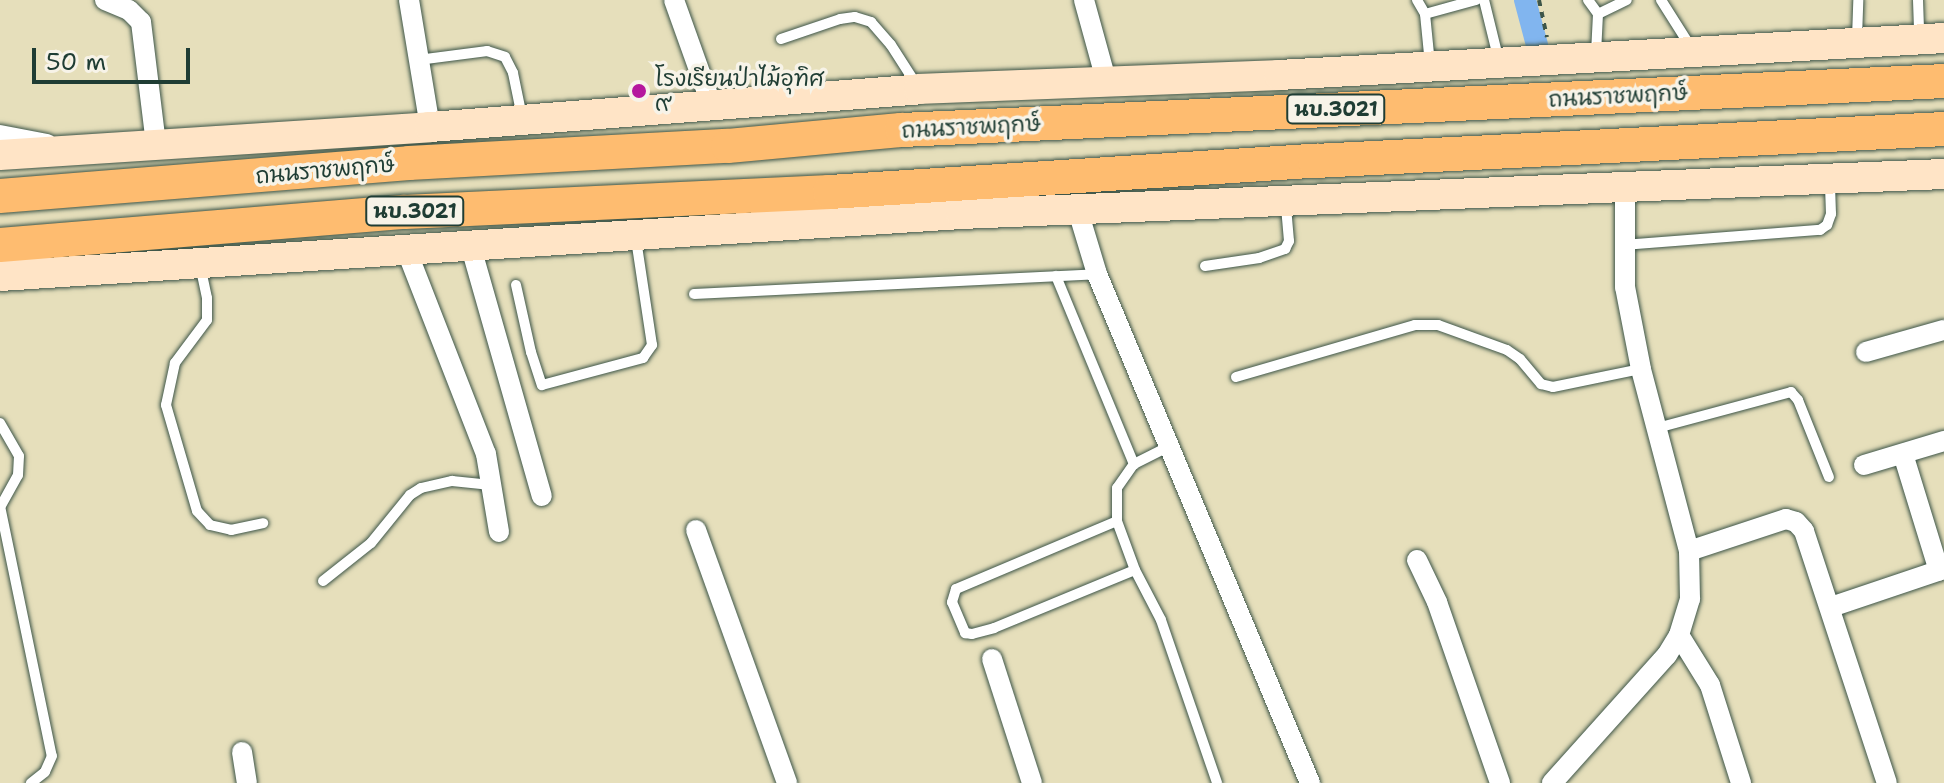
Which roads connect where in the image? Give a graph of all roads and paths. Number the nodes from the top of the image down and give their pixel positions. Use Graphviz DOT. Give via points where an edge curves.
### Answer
graph roads {
  1 [pos="105,0"];
  2 [pos="409,0"];
  3 [pos="674,0"];
  4 [pos="1084,0"];
  5 [pos="1417,0"];
  6 [pos="1476,0"];
  7 [pos="1484,0"];
  8 [pos="1539,0"];
  9 [pos="1588,0"];
  10 [pos="1627,0"];
  11 [pos="1661,0"];
  12 [pos="1858,0"];
  13 [pos="1918,0"];
  14 [pos="1425,14"];
  15 [pos="1598,14"];
  16 [pos="1932,38"];
  17 [pos="781,39"];
  18 [pos="1857,42"];
  19 [pos="1693,51"];
  20 [pos="1596,56"];
  21 [pos="1551,59"];
  22 [pos="418,60"];
  23 [pos="1499,63"];
  24 [pos="1430,66"];
  25 [pos="1106,80"];
  26 [pos="1944,81"];
  27 [pos="905,91"];
  28 [pos="712,106"];
  29 [pos="523,119"];
  30 [pos="430,127"];
  31 [pos="1944,129"];
  32 [pos="0,135"];
  33 [pos="156,145"];
  34 [pos="728,146"];
  35 [pos="79,150"];
  36 [pos="0,155"];
  37 [pos="1944,174"];
  38 [pos="1830,179"];
  39 [pos="1625,187"];
  40 [pos="830,192"];
  41 [pos="0,196"];
  42 [pos="1285,202"];
  43 [pos="1078,211"];
  44 [pos="961,214"];
  45 [pos="635,233"];
  46 [pos="470,244"];
  47 [pos="1623,245"];
  48 [pos="406,249"];
  49 [pos="199,263"];
  50 [pos="1205,266"];
  51 [pos="1,268"];
  52 [pos="1097,274"];
  53 [pos="1056,276"];
  54 [pos="516,285"];
  55 [pos="694,294"];
  56 [pos="1944,330"];
  57 [pos="1866,352"];
  58 [pos="1641,369"];
  59 [pos="1236,377"];
  60 [pos="0,423"];
  61 [pos="1657,428"];
  62 [pos="1944,441"];
  63 [pos="1170,446"];
  64 [pos="1903,454"];
  65 [pos="1134,464"];
  66 [pos="1864,465"];
  67 [pos="1829,477"];
  68 [pos="491,485"];
  69 [pos="542,496"];
  70 [pos="0,506"];
  71 [pos="1117,521"];
  72 [pos="263,523"];
  73 [pos="696,530"];
  74 [pos="499,532"];
  75 [pos="1689,551"];
  76 [pos="1417,560"];
  77 [pos="1135,570"];
  78 [pos="1941,570"];
  79 [pos="323,581"];
  80 [pos="1831,607"];
  81 [pos="1679,635"];
  82 [pos="992,659"];
  83 [pos="242,752"];
  84 [pos="31,783"];
  85 [pos="247,783"];
  86 [pos="787,783"];
  87 [pos="1032,783"];
  88 [pos="1217,783"];
  89 [pos="1310,783"];
  90 [pos="1500,783"];
  91 [pos="1552,783"];
  92 [pos="1741,783"];
  93 [pos="1887,783"];
  1 -- 33 [label="street" via="141,22"];
  2 -- 22 [label="street"];
  3 -- 28 [label="street"];
  4 -- 25 [label="street"];
  5 -- 14 [label="lane"];
  6 -- 14 [label="lane"];
  7 -- 23 [label="lane"];
  8 -- 21 [label="path"];
  9 -- 15 [label="lane"];
  10 -- 15 [label="lane"];
  11 -- 19 [label="lane"];
  12 -- 18 [label="lane"];
  13 -- 16 [label="lane"];
  14 -- 24 [label="lane"];
  15 -- 20 [label="lane"];
  16 -- 18 [label="main road, ถนนราชพฤกษ์ / นบ.3021"];
  17 -- 27 [label="lane" via="840,19 871,22 891,45"];
  18 -- 19 [label="main road, ถนนราชพฤกษ์ / นบ.3021"];
  19 -- 20 [label="main road, ถนนราชพฤกษ์ / นบ.3021"];
  20 -- 21 [label="main road, ถนนราชพฤกษ์ / นบ.3021"];
  21 -- 23 [label="main road, ถนนราชพฤกษ์ / นบ.3021"];
  22 -- 29 [label="lane" via="487,51 505,57"];
  22 -- 30 [label="street"];
  23 -- 24 [label="main road, ถนนราชพฤกษ์ / นบ.3021"];
  24 -- 25 [label="main road, ถนนราชพฤกษ์ / นบ.3021"];
  25 -- 27 [label="main road, ถนนราชพฤกษ์ / นบ.3021"];
  26 -- 34 [label="main road, ถนนราชพฤกษ์ / นบ.3021" via="994,125"];
  27 -- 28 [label="main road"];
  27 -- 34 [label="main road"];
  28 -- 29 [label="main road"];
  29 -- 30 [label="main road"];
  30 -- 33 [label="main road"];
  31 -- 40 [label="main road, นบ.3021"];
  32 -- 35 [label="street"];
  33 -- 35 [label="main road"];
  34 -- 41 [label="main road, ถนนราชพฤกษ์ / นบ.3021" via="409,163"];
  35 -- 36 [label="main road"];
  37 -- 38 [label="main road"];
  38 -- 39 [label="main road"];
  38 -- 47 [label="lane" via="1831,214 1820,230"];
  39 -- 42 [label="main road"];
  39 -- 47 [label="street"];
  40 -- 44 [label="main road"];
  40 -- 51 [label="main road, นบ.3021" via="405,212"];
  42 -- 43 [label="main road"];
  42 -- 50 [label="lane" via="1285,249"];
  43 -- 44 [label="main road"];
  43 -- 52 [label="street"];
  44 -- 45 [label="main road"];
  45 -- 46 [label="main road"];
  45 -- 54 [label="lane" via="652,345 643,358 542,385"];
  46 -- 48 [label="main road"];
  46 -- 69 [label="street"];
  47 -- 58 [label="street" via="1625,287"];
  48 -- 49 [label="main road"];
  48 -- 68 [label="street" via="476,425"];
  49 -- 51 [label="main road"];
  49 -- 72 [label="lane" via="207,320 175,363 166,405 197,511 210,525 231,530"];
  52 -- 53 [label="lane"];
  52 -- 63 [label="street"];
  53 -- 55 [label="lane"];
  53 -- 65 [label="lane"];
  56 -- 57 [label="street"];
  58 -- 59 [label="lane" via="1553,387 1541,384 1507,350 1449,328 1415,325"];
  58 -- 61 [label="street"];
  60 -- 70 [label="lane" via="19,456 18,475"];
  61 -- 67 [label="lane" via="1791,392"];
  61 -- 75 [label="street"];
  62 -- 64 [label="street"];
  63 -- 65 [label="lane"];
  63 -- 89 [label="street"];
  64 -- 66 [label="street"];
  64 -- 78 [label="street"];
  65 -- 71 [label="lane" via="1117,488"];
  68 -- 74 [label="street"];
  68 -- 79 [label="lane" via="452,481 421,488 371,543"];
  70 -- 84 [label="lane" via="52,756 45,772"];
  71 -- 77 [label="lane"];
  71 -- 77 [label="lane" via="956,589 952,602 960,626 972,634 994,628"];
  73 -- 86 [label="street"];
  75 -- 80 [label="street" via="1786,519 1796,522"];
  75 -- 81 [label="street" via="1690,599"];
  76 -- 90 [label="street" via="1437,602"];
  77 -- 88 [label="lane" via="1161,620"];
  78 -- 80 [label="street"];
  80 -- 93 [label="street"];
  81 -- 91 [label="street" via="1647,679"];
  81 -- 92 [label="street" via="1710,685"];
  82 -- 87 [label="street"];
  83 -- 85 [label="street"];
}
